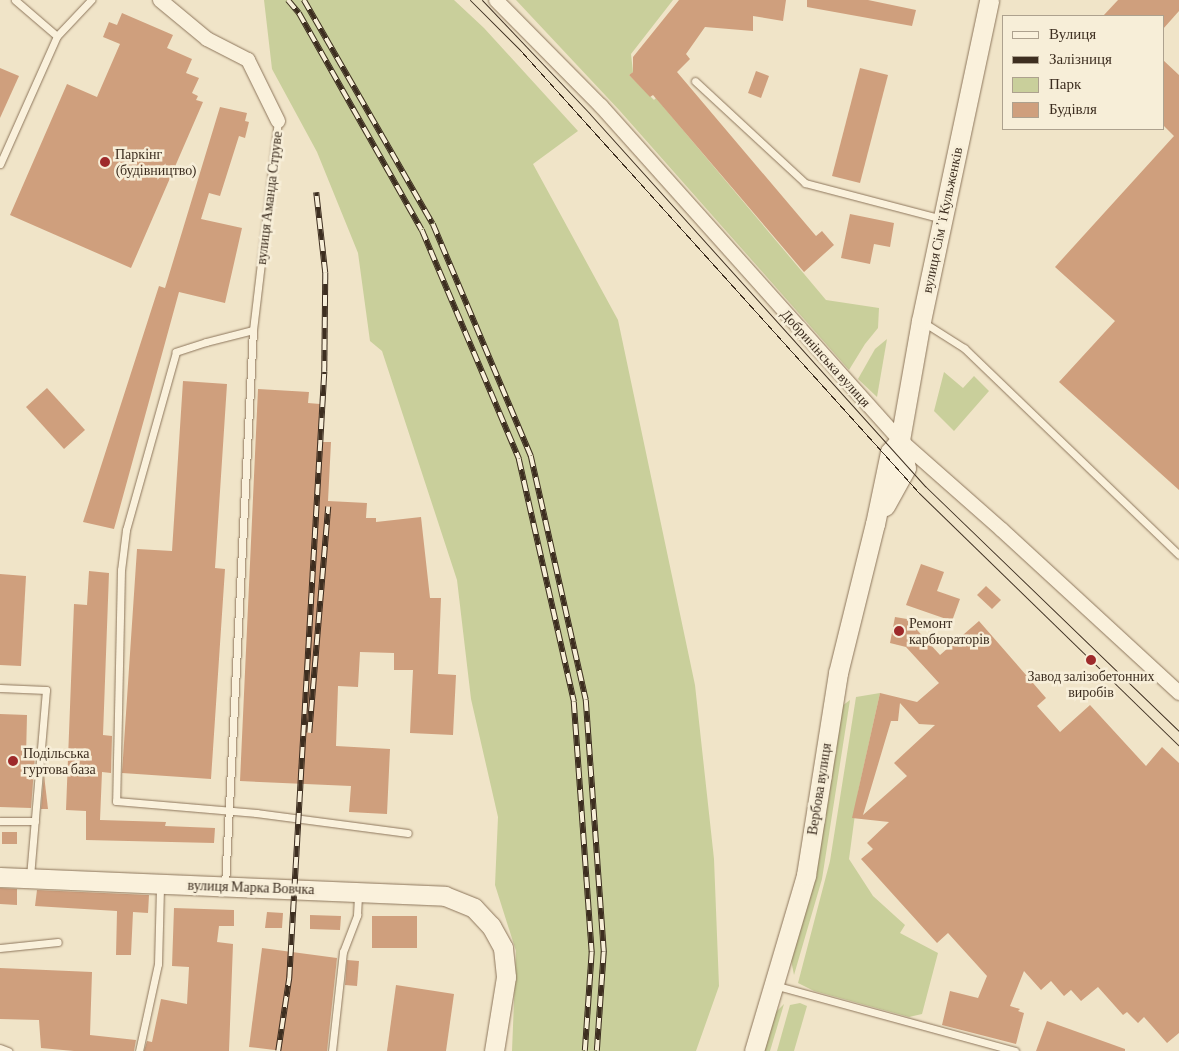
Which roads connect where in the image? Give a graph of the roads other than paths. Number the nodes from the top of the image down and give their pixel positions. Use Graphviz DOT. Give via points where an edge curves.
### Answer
graph roads {
  1 [pos="15,0"];
  2 [pos="91,0"];
  3 [pos="160,0"];
  4 [pos="496,0"];
  5 [pos="989,0"];
  6 [pos="56,36"];
  7 [pos="695,81"];
  8 [pos="278,121"];
  9 [pos="0,164"];
  10 [pos="943,219"];
  11 [pos="921,321"];
  12 [pos="253,330"];
  13 [pos="900,440"];
  14 [pos="1179,556"];
  15 [pos="0,688"];
  16 [pos="1179,693"];
  17 [pos="230,811"];
  18 [pos="0,821"];
  19 [pos="35,821"];
  20 [pos="408,833"];
  21 [pos="0,877"];
  22 [pos="30,878"];
  23 [pos="160,884"];
  24 [pos="226,886"];
  25 [pos="358,892"];
  26 [pos="58,942"];
  27 [pos="0,948"];
  28 [pos="773,985"];
  29 [pos="0,1048"];
  30 [pos="8,1051"];
  31 [pos="139,1051"];
  32 [pos="332,1051"];
  33 [pos="494,1051"];
  34 [pos="754,1051"];
  35 [pos="1015,1051"];
  1 -- 6 [label="lane"];
  2 -- 6 [label="lane"];
  3 -- 8 [label="street, вулиця Аманда Струве" via="207,39 248,60"];
  4 -- 13 [label="street, Добринінська вулиця" via="601,106"];
  5 -- 10 [label="main road, вулиця Сімʼї Кульженків"];
  6 -- 9 [label="lane"];
  7 -- 10 [label="lane" via="805,183"];
  8 -- 12 [label="lane, вулиця Аманда Струве"];
  10 -- 11 [label="main road, вулиця Сімʼї Кульженків"];
  11 -- 13 [label="main road, вулиця Сімʼї Кульженків"];
  11 -- 14 [label="lane" via="964,348"];
  12 -- 17 [label="lane, вулиця Аманда Струве"];
  12 -- 17 [label="lane" via="176,352 126,530 121,570 116,801"];
  13 -- 16 [label="street, Добринінська вулиця"];
  13 -- 28 [label="main road, Вербова вулиця" via="890,452 838,673 806,875"];
  15 -- 19 [label="lane" via="46,690"];
  17 -- 20 [label="lane"];
  17 -- 24 [label="lane, вулиця Аманда Струве"];
  18 -- 19 [label="lane"];
  19 -- 22 [label="lane"];
  21 -- 22 [label="main road, вулиця Марка Вовчка"];
  22 -- 23 [label="main road, вулиця Марка Вовчка"];
  23 -- 24 [label="main road, вулиця Марка Вовчка"];
  23 -- 31 [label="lane" via="158,964"];
  24 -- 25 [label="main road, вулиця Марка Вовчка"];
  25 -- 32 [label="lane" via="357,915 343,952"];
  25 -- 33 [label="main road, вулиця Марка Вовчка" via="445,896 474,908 491,926 503,948 506,977"];
  26 -- 27 [label="lane"];
  28 -- 34 [label="main road, Вербова вулиця"];
  28 -- 35 [label="lane"];
  29 -- 30 [label="lane"];
}
